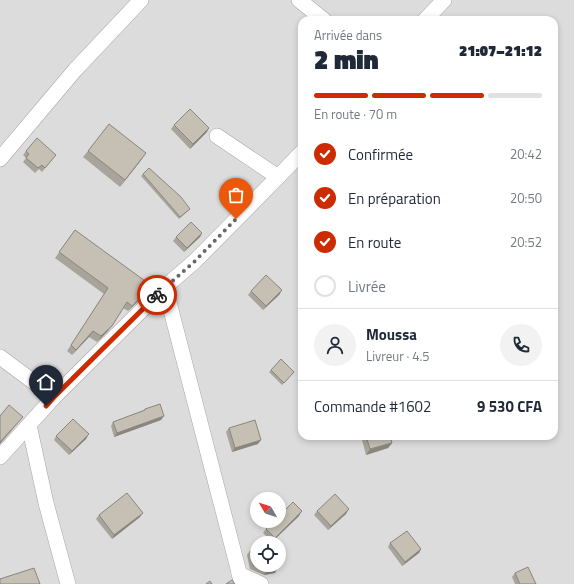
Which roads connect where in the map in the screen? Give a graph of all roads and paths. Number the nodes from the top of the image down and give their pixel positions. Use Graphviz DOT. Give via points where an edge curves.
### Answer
graph roads {
  1 [pos="141,0"];
  2 [pos="299,0"];
  3 [pos="444,0"];
  4 [pos="319,16"];
  5 [pos="429,16"];
  6 [pos="217,136"];
  7 [pos="298,156"];
  8 [pos="0,159"];
  9 [pos="278,178"];
  10 [pos="165,287"];
  11 [pos="0,357"];
  12 [pos="54,397"];
  13 [pos="29,425"];
  14 [pos="0,457"];
  15 [pos="241,579"];
  16 [pos="68,584"];
  17 [pos="261,584"];
  1 -- 8 [label="street" via="75,70"];
  2 -- 4 [label="street"];
  3 -- 5 [label="street"];
  6 -- 9 [label="street"];
  7 -- 9 [label="street"];
  9 -- 10 [label="street" via="195,261"];
  10 -- 12 [label="street"];
  10 -- 15 [label="street"];
  11 -- 12 [label="street"];
  12 -- 13 [label="street"];
  13 -- 14 [label="street"];
  13 -- 16 [label="street" via="46,503"];
  15 -- 17 [label="street"];
}
